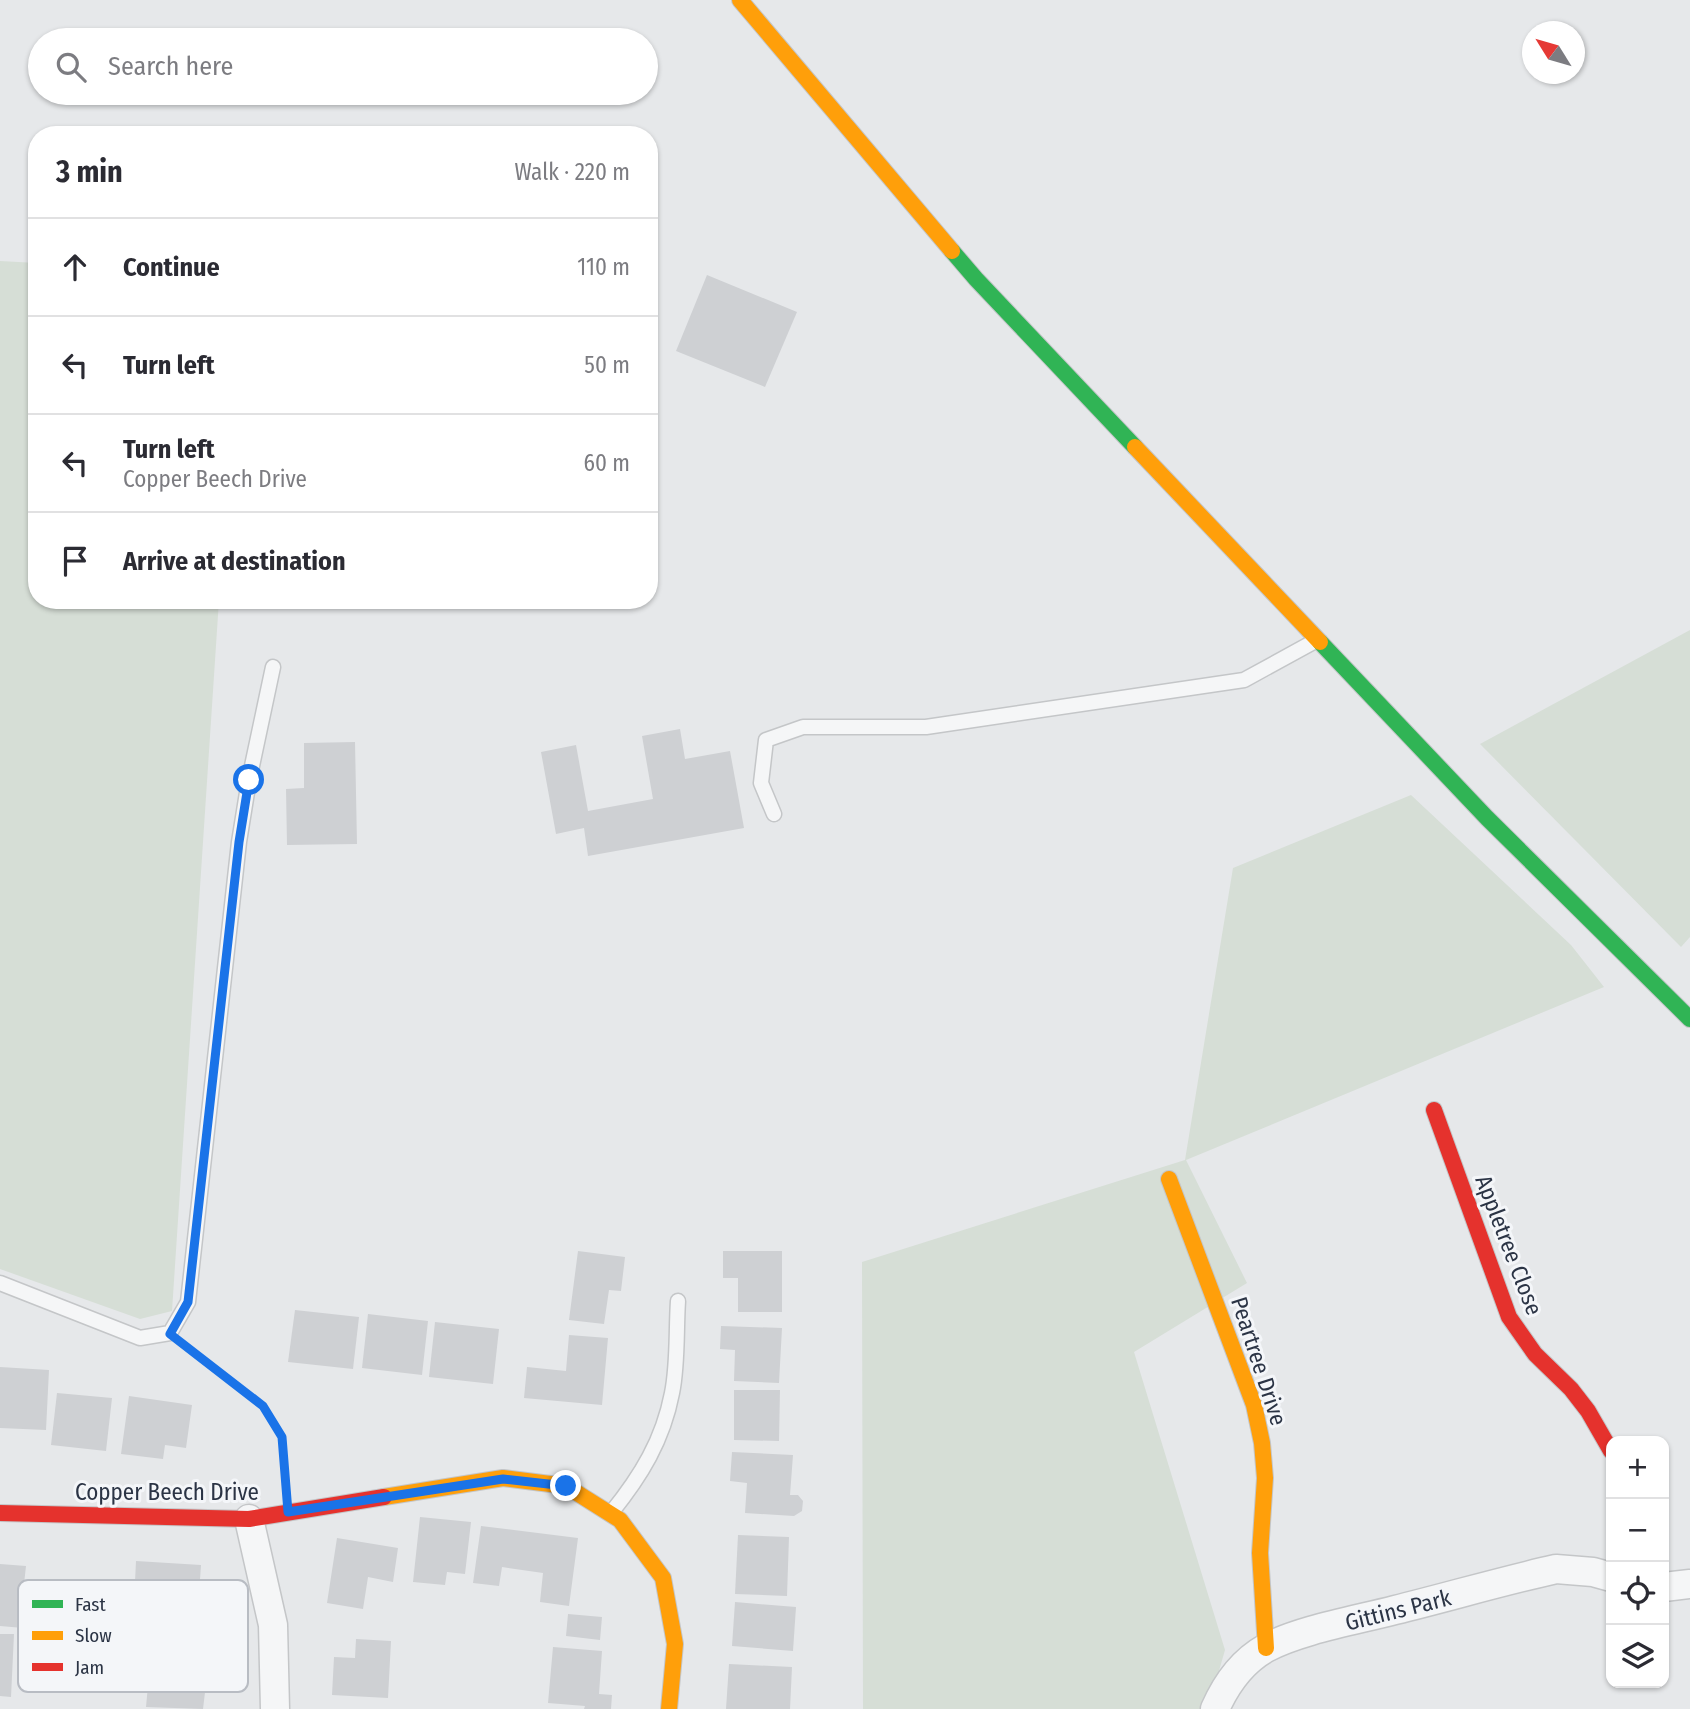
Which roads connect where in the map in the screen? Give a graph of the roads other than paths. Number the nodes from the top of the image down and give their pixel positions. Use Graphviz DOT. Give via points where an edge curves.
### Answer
graph roads {
  1 [pos="740,0"];
  2 [pos="1318,639"];
  3 [pos="273,667"];
  4 [pos="774,814"];
  5 [pos="1690,1019"];
  6 [pos="1434,1110"];
  7 [pos="1169,1179"];
  8 [pos="0,1283"];
  9 [pos="678,1301"];
  10 [pos="1606,1442"];
  11 [pos="0,1513"];
  12 [pos="611,1514"];
  13 [pos="248,1519"];
  14 [pos="1606,1576"];
  15 [pos="1690,1584"];
  16 [pos="1669,1586"];
  17 [pos="1266,1648"];
  18 [pos="275,1709"];
  19 [pos="669,1709"];
  20 [pos="1215,1709"];
  1 -- 2 [label="main road" via="976,279"];
  2 -- 4 [label="lane" via="1244,680 926,727 803,727 766,740 761,783"];
  2 -- 5 [label="main road" via="1487,818"];
  3 -- 8 [label="lane" via="239,842 188,1302 170,1334 140,1338"];
  6 -- 10 [label="main road, Appletree Close" via="1510,1317 1535,1354 1588,1411"];
  7 -- 17 [label="main road, Peartree Drive" via="1254,1405 1262,1443 1265,1478 1260,1553"];
  9 -- 12 [label="lane" via="672,1393 656,1448"];
  11 -- 13 [label="main road, Copper Beech Drive"];
  12 -- 13 [label="main road, Copper Beech Drive" via="566,1486 503,1479"];
  12 -- 19 [label="main road, Copper Beech Drive" via="663,1578 675,1644"];
  13 -- 18 [label="street" via="273,1625"];
  14 -- 17 [label="street, Gittins Park" via="1574,1569 1547,1571"];
  15 -- 16 [label="street"];
  17 -- 20 [label="street, Gittins Park" via="1235,1674"];
}
